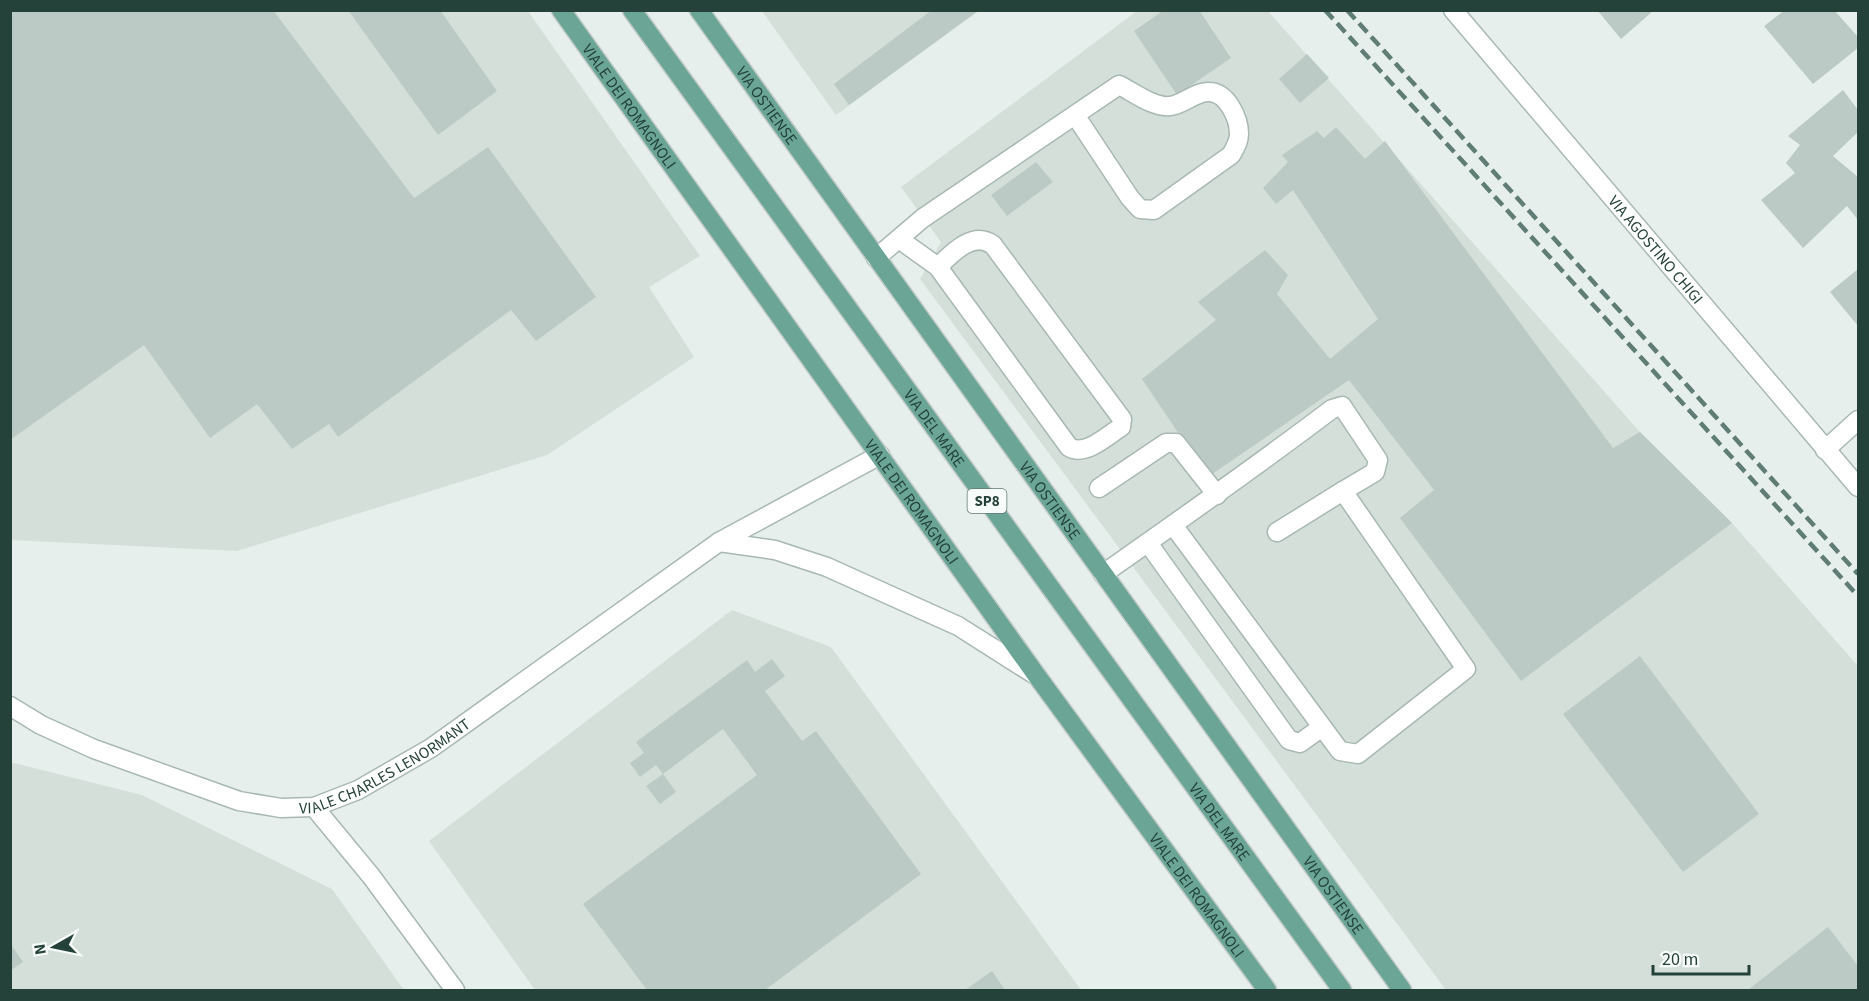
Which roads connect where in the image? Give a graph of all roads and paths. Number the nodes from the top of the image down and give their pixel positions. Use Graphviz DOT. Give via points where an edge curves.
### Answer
graph roads {
  1 [pos="561,10"];
  2 [pos="632,10"];
  3 [pos="699,10"];
  4 [pos="1453,10"];
  5 [pos="1076,115"];
  6 [pos="899,239"];
  7 [pos="876,258"];
  8 [pos="938,267"];
  9 [pos="1858,420"];
  10 [pos="1825,450"];
  11 [pos="880,455"];
  12 [pos="1858,487"];
  13 [pos="1099,488"];
  14 [pos="1343,491"];
  15 [pos="1217,495"];
  16 [pos="1173,525"];
  17 [pos="1277,532"];
  18 [pos="719,542"];
  19 [pos="1148,543"];
  20 [pos="1103,574"];
  21 [pos="1037,676"];
  22 [pos="10,706"];
  23 [pos="1322,727"];
  24 [pos="314,807"];
  25 [pos="455,990"];
  26 [pos="1267,990"];
  27 [pos="1342,990"];
  28 [pos="1402,990"];
  1 -- 11 [label="main road, VIALE DEI ROMAGNOLI"];
  2 -- 27 [label="main road, VIA DEL MARE / SP8"];
  3 -- 7 [label="main road, VIA OSTIENSE"];
  4 -- 10 [label="street, VIA AGOSTINO CHIGI"];
  5 -- 5 [label="street" via="1119,85 1169,106 1208,91 1221,96 1231,107 1239,133 1231,155 1154,210 1140,209"];
  5 -- 6 [label="street" via="923,218"];
  6 -- 7 [label="street"];
  6 -- 8 [label="street"];
  7 -- 20 [label="main road, VIA OSTIENSE"];
  8 -- 8 [label="street" via="1069,447 1084,450 1121,427 1122,419 993,245 978,240 956,249"];
  9 -- 10 [label="street"];
  10 -- 12 [label="street, VIA AGOSTINO CHIGI"];
  11 -- 18 [label="street, VIALE CHARLES LENORMANT"];
  11 -- 21 [label="main road, VIALE DEI ROMAGNOLI"];
  13 -- 15 [label="street" via="1166,443 1176,443"];
  14 -- 15 [label="street" via="1375,472 1378,460 1342,406 1332,409"];
  14 -- 17 [label="street"];
  14 -- 23 [label="street" via="1466,669 1358,754 1340,751"];
  15 -- 16 [label="street"];
  16 -- 19 [label="street"];
  16 -- 23 [label="street"];
  18 -- 21 [label="street" via="775,550 826,567 958,626"];
  18 -- 24 [label="street, VIALE CHARLES LENORMANT" via="431,748 358,790"];
  19 -- 20 [label="street"];
  19 -- 23 [label="street" via="1289,740 1300,743"];
  20 -- 28 [label="main road, VIA OSTIENSE"];
  21 -- 26 [label="main road, VIALE DEI ROMAGNOLI"];
  22 -- 24 [label="street, VIALE CHARLES LENORMANT" via="94,749 239,801 281,808"];
  24 -- 25 [label="street" via="371,876"];
}
